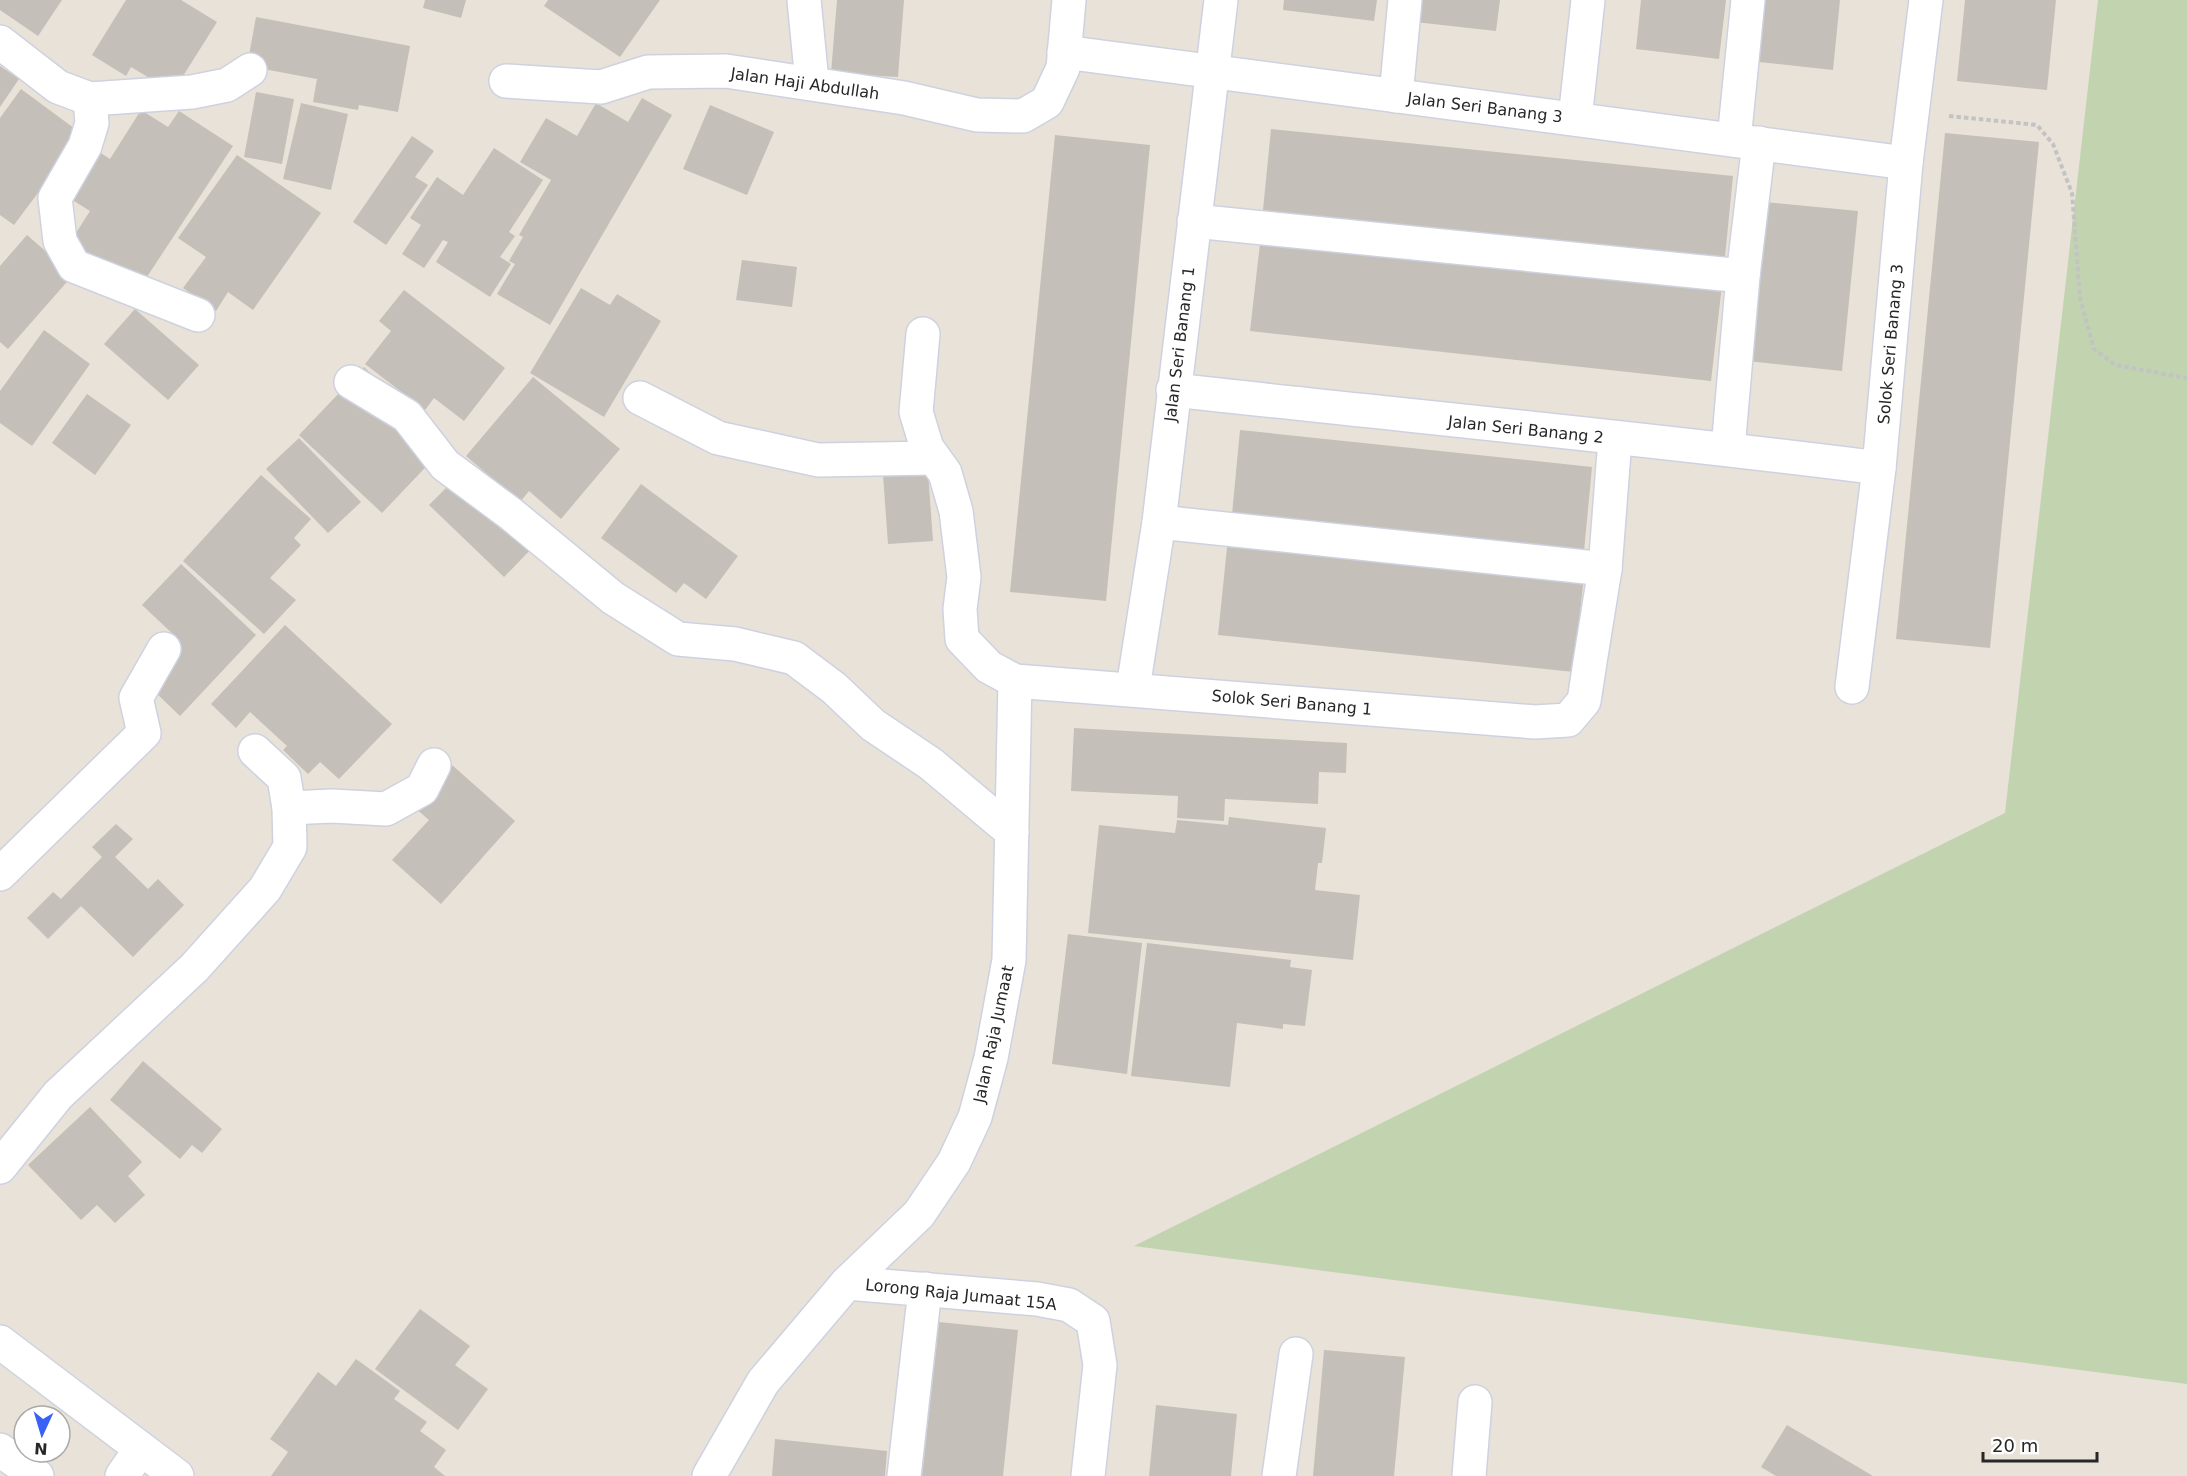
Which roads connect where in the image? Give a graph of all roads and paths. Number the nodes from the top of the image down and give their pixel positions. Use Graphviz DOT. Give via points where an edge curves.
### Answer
graph roads {
  1 [pos="804,0"];
  2 [pos="1069,0"];
  3 [pos="1221,0"];
  4 [pos="1405,0"];
  5 [pos="1588,0"];
  6 [pos="1748,0"];
  7 [pos="1926,0"];
  8 [pos="0,42"];
  9 [pos="1064,52"];
  10 [pos="250,70"];
  11 [pos="1214,72"];
  12 [pos="506,81"];
  13 [pos="812,82"];
  14 [pos="1396,96"];
  15 [pos="90,99"];
  16 [pos="1912,112"];
  17 [pos="1575,119"];
  18 [pos="1747,142"];
  19 [pos="1906,163"];
  20 [pos="1194,221"];
  21 [pos="1743,276"];
  22 [pos="198,315"];
  23 [pos="923,334"];
  24 [pos="2187,378"];
  25 [pos="351,382"];
  26 [pos="1173,390"];
  27 [pos="640,398"];
  28 [pos="1615,439"];
  29 [pos="1728,449"];
  30 [pos="934,458"];
  31 [pos="1878,468"];
  32 [pos="1159,522"];
  33 [pos="1605,569"];
  34 [pos="164,649"];
  35 [pos="1015,681"];
  36 [pos="1852,687"];
  37 [pos="1133,688"];
  38 [pos="255,751"];
  39 [pos="434,765"];
  40 [pos="289,808"];
  41 [pos="1012,832"];
  42 [pos="0,874"];
  43 [pos="0,1167"];
  44 [pos="847,1283"];
  45 [pos="925,1289"];
  46 [pos="0,1342"];
  47 [pos="1296,1354"];
  48 [pos="1474,1402"];
  49 [pos="0,1450"];
  50 [pos="129,1466"];
  51 [pos="37,1476"];
  52 [pos="177,1476"];
  53 [pos="709,1476"];
  54 [pos="904,1476"];
  55 [pos="1088,1476"];
  56 [pos="1279,1476"];
  57 [pos="1469,1476"];
  1 -- 13 [label="street"];
  2 -- 9 [label="street, Jalan Haji Abdullah"];
  3 -- 11 [label="street, Jalan Seri Banang 1"];
  4 -- 14 [label="street"];
  5 -- 17 [label="street"];
  6 -- 18 [label="street"];
  7 -- 16 [label="street, Solok Seri Banang 3"];
  8 -- 15 [label="street" via="58,87"];
  9 -- 11 [label="street, Jalan Seri Banang 3"];
  9 -- 13 [label="street, Jalan Haji Abdullah" via="1063,68 1047,102 1023,116 977,115"];
  10 -- 15 [label="street" via="227,85 192,92"];
  11 -- 14 [label="street, Jalan Seri Banang 3"];
  11 -- 20 [label="street, Jalan Seri Banang 1"];
  12 -- 13 [label="street, Jalan Haji Abdullah" via="601,87 648,72 726,71"];
  14 -- 17 [label="street, Jalan Seri Banang 3"];
  15 -- 22 [label="street" via="92,123 85,146 55,198 60,241 74,266"];
  16 -- 19 [label="street, Solok Seri Banang 3"];
  16 -- 24 [label="path" via="2037,125 2053,144 2072,193 2080,298 2094,349 2115,365"];
  17 -- 18 [label="street, Jalan Seri Banang 3"];
  18 -- 19 [label="street, Jalan Seri Banang 3"];
  18 -- 21 [label="street"];
  19 -- 31 [label="street, Solok Seri Banang 3"];
  20 -- 21 [label="street"];
  20 -- 26 [label="street, Jalan Seri Banang 1"];
  21 -- 29 [label="street"];
  23 -- 30 [label="street" via="916,412"];
  25 -- 41 [label="street" via="407,416 445,465 613,598 678,639 735,644 794,658 873,725 931,764"];
  26 -- 28 [label="street, Jalan Seri Banang 2"];
  26 -- 32 [label="street, Jalan Seri Banang 1"];
  27 -- 30 [label="street" via="718,438 818,460"];
  28 -- 29 [label="street, Jalan Seri Banang 2"];
  28 -- 33 [label="street"];
  29 -- 31 [label="street, Jalan Seri Banang 2"];
  30 -- 35 [label="street" via="945,473 956,511 964,577 962,639 989,667"];
  31 -- 36 [label="street, Solok Seri Banang 3"];
  32 -- 33 [label="street"];
  32 -- 37 [label="street, Jalan Seri Banang 1"];
  33 -- 37 [label="street, Solok Seri Banang 1" via="1584,701 1568,720 1535,722"];
  34 -- 42 [label="street" via="136,698 144,733"];
  35 -- 37 [label="street, Solok Seri Banang 1"];
  35 -- 41 [label="street, Jalan Raja Jumaat"];
  38 -- 40 [label="street" via="284,778"];
  39 -- 40 [label="street" via="422,789 386,809"];
  40 -- 43 [label="street" via="290,847 265,889 194,968 58,1095"];
  41 -- 44 [label="street, Jalan Raja Jumaat" via="1009,960 991,1058 975,1117 954,1162 919,1214"];
  44 -- 45 [label="street, Lorong Raja Jumaat 15A"];
  44 -- 53 [label="street, Jalan Raja Jumaat" via="763,1382"];
  45 -- 54 [label="street"];
  45 -- 55 [label="street, Lorong Raja Jumaat 15A" via="1059,1303 1093,1321 1100,1365"];
  46 -- 50 [label="street"];
  47 -- 56 [label="street"];
  48 -- 57 [label="street"];
  49 -- 51 [label="street"];
  50 -- 52 [label="street"];
}
